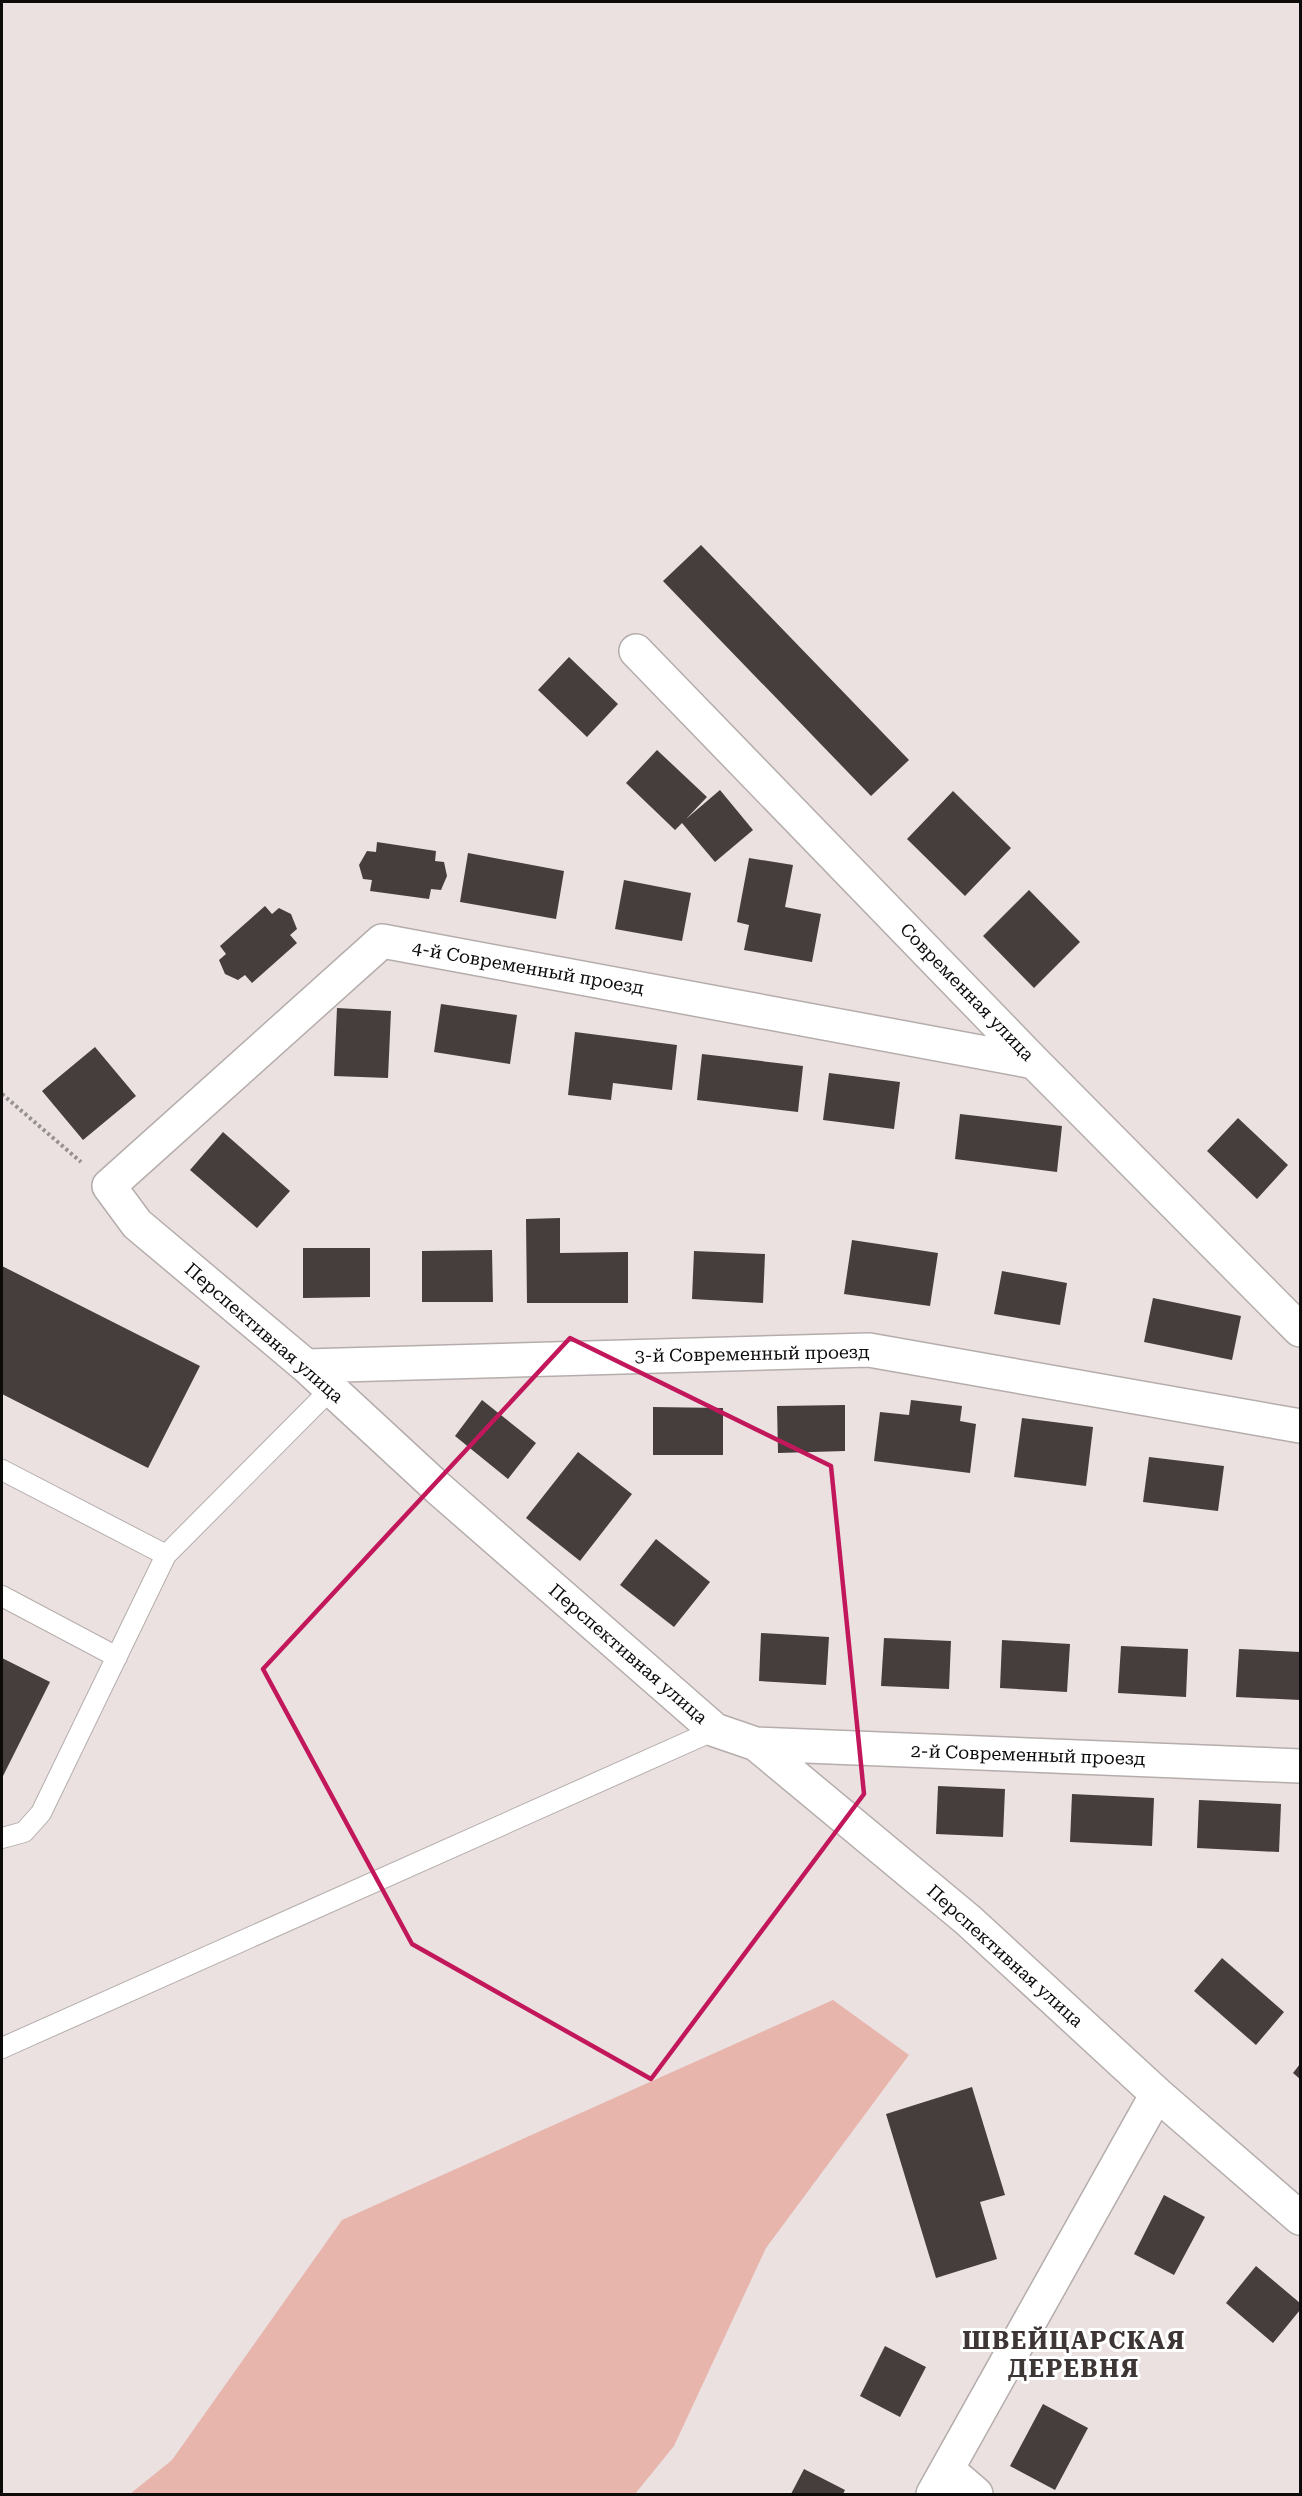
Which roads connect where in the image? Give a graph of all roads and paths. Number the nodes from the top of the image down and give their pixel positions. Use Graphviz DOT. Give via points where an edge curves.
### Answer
graph roads {
  1 [pos="636,651"];
  2 [pos="1034,1062"];
  3 [pos="2,1094"];
  4 [pos="108,1186"];
  5 [pos="1300,1330"];
  6 [pos="306,1366"];
  7 [pos="331,1389"];
  8 [pos="1300,1426"];
  9 [pos="2,1470"];
  10 [pos="166,1555"];
  11 [pos="2,1596"];
  12 [pos="117,1657"];
  13 [pos="715,1730"];
  14 [pos="756,1744"];
  15 [pos="1300,1766"];
  16 [pos="2,1838"];
  17 [pos="2,2048"];
  18 [pos="1157,2094"];
  19 [pos="1300,2218"];
  20 [pos="940,2482"];
  21 [pos="976,2494"];
  1 -- 2 [label="street, Современная улица"];
  2 -- 4 [label="street, 4-й Современный проезд" via="382,941"];
  2 -- 5 [label="street, Современная улица"];
  3 -- 4 [label="path"];
  4 -- 6 [label="street, Перспективная улица" via="137,1224"];
  6 -- 7 [label="street, Перспективная улица"];
  6 -- 8 [label="street, 3-й Современный проезд" via="869,1350"];
  7 -- 10 [label="lane"];
  7 -- 13 [label="street, Перспективная улица"];
  9 -- 10 [label="lane"];
  10 -- 12 [label="lane"];
  11 -- 12 [label="lane"];
  12 -- 16 [label="lane" via="41,1813 24,1832"];
  13 -- 14 [label="street, Перспективная улица"];
  13 -- 17 [label="lane"];
  14 -- 15 [label="street, 2-й Современный проезд"];
  14 -- 18 [label="street, Перспективная улица" via="968,1920"];
  18 -- 19 [label="street, Перспективная улица"];
  18 -- 20 [label="street"];
  20 -- 21 [label="street"];
}
